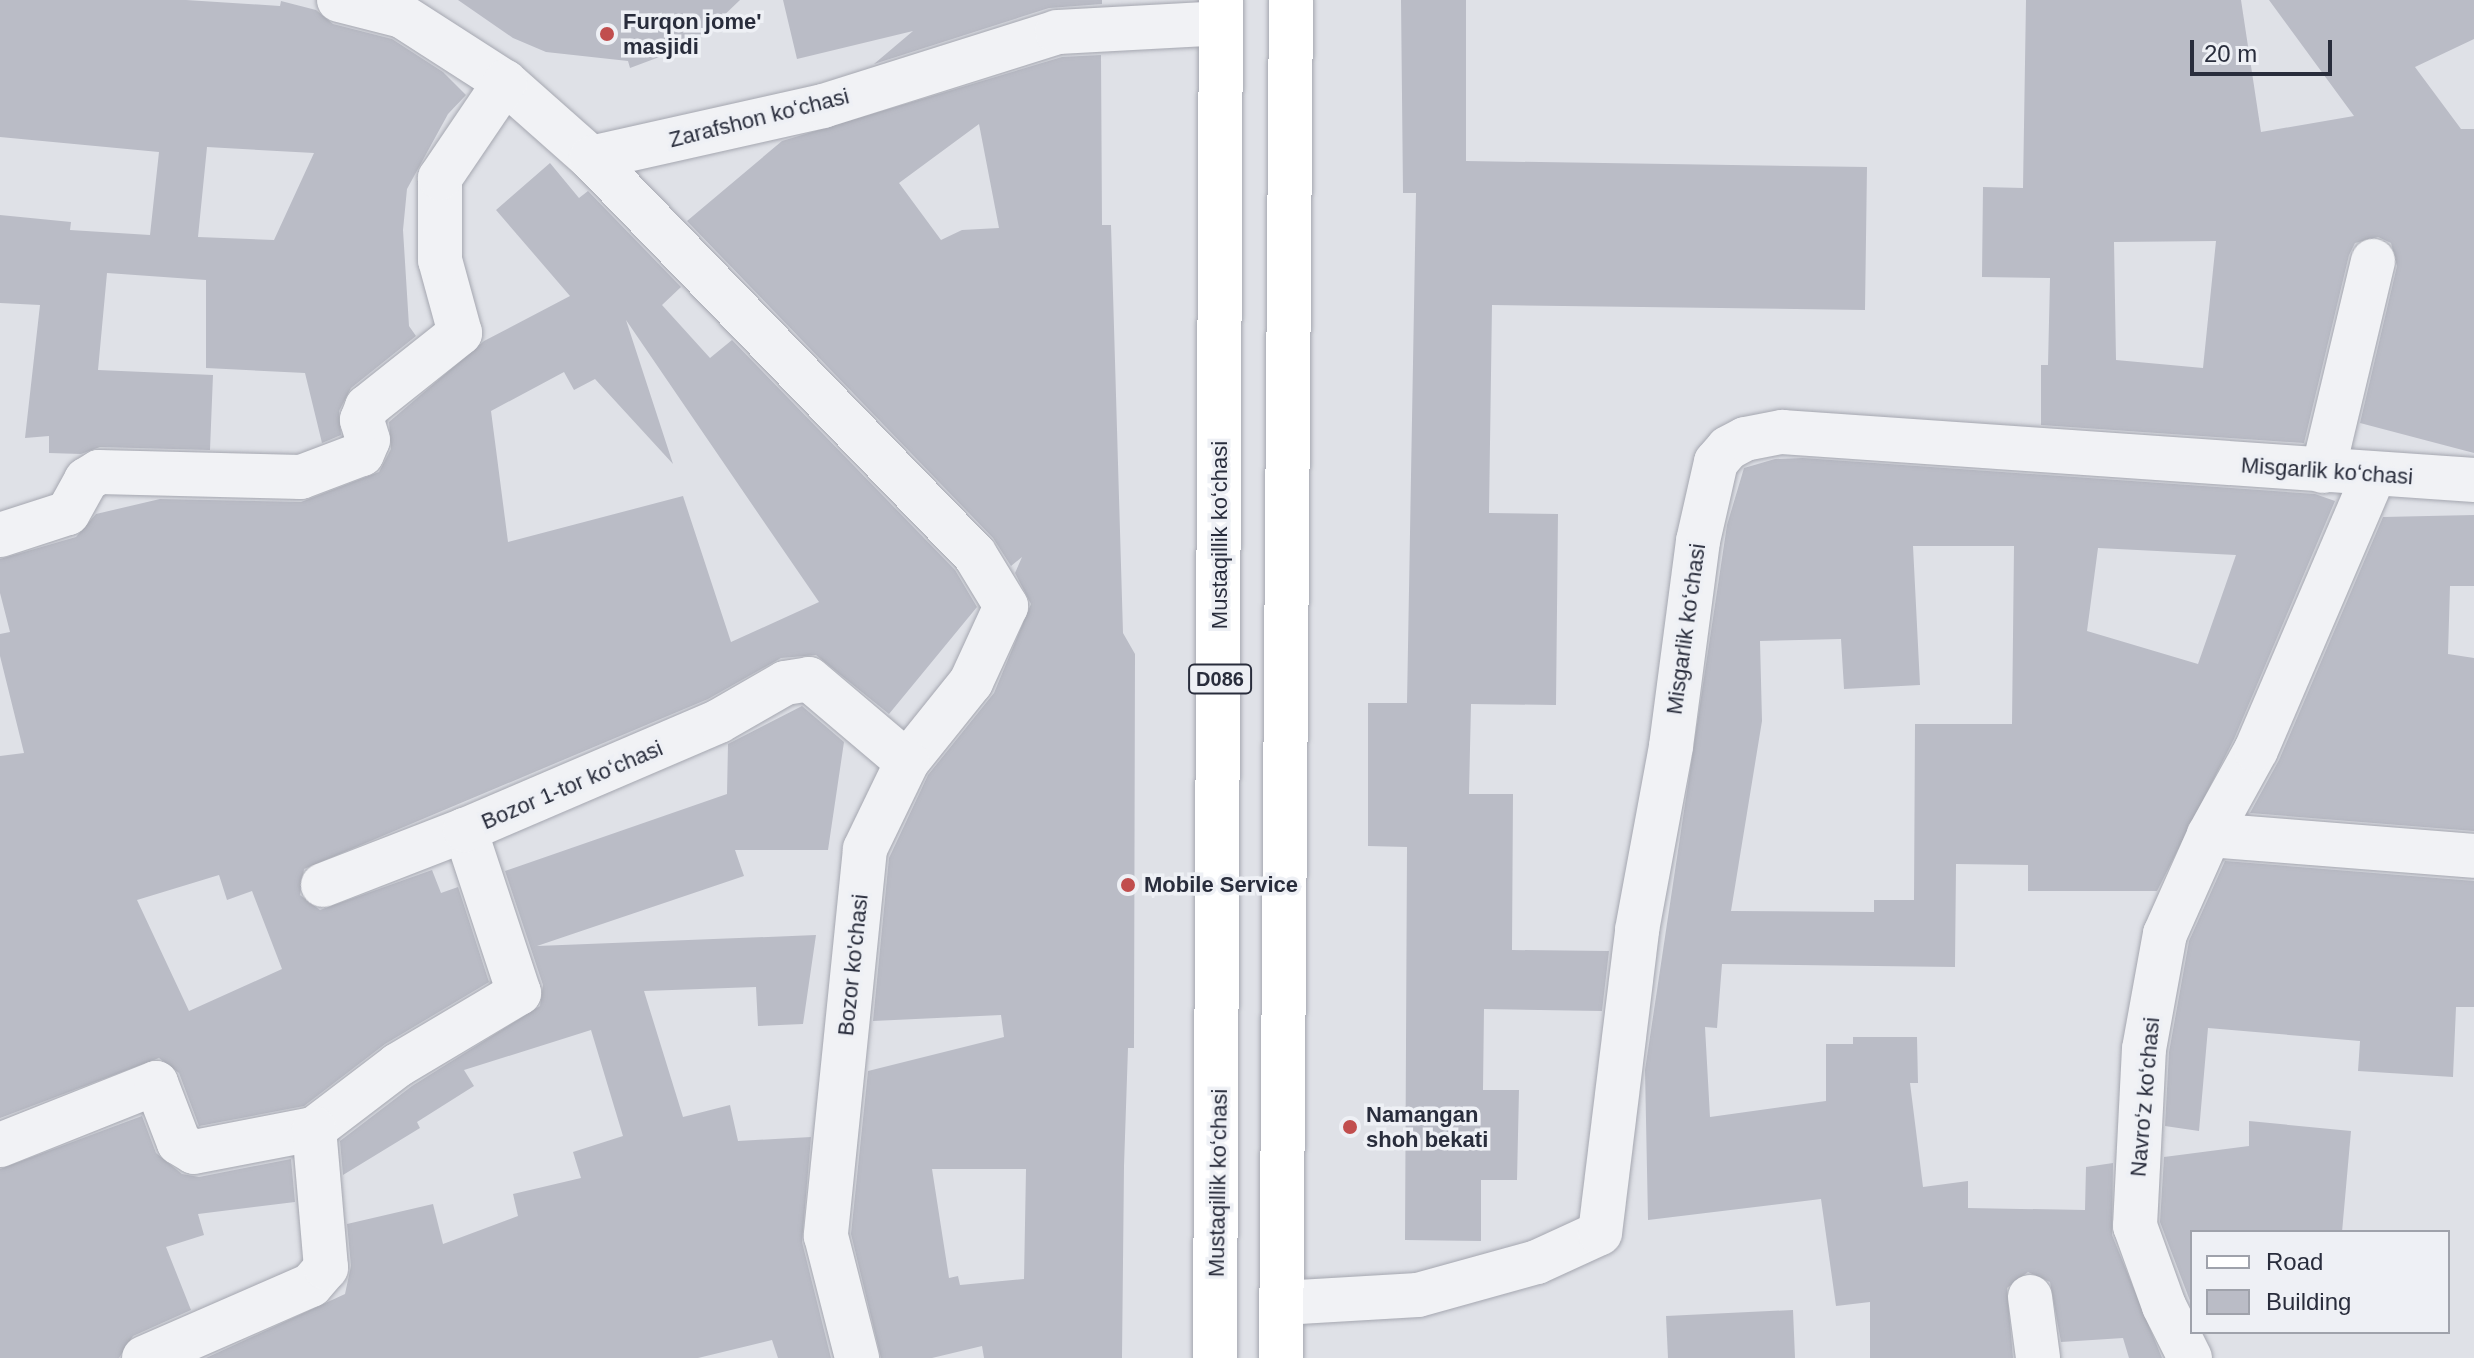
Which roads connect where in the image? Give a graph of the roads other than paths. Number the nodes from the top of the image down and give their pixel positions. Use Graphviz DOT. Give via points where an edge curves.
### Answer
graph roads {
  1 [pos="339,0"];
  2 [pos="1291,0"];
  3 [pos="1221,12"];
  4 [pos="505,82"];
  5 [pos="591,158"];
  6 [pos="2373,261"];
  7 [pos="2323,471"];
  8 [pos="2374,475"];
  9 [pos="2474,480"];
  10 [pos="0,535"];
  11 [pos="907,762"];
  12 [pos="465,830"];
  13 [pos="2209,835"];
  14 [pos="2474,856"];
  15 [pos="323,885"];
  16 [pos="314,1129"];
  17 [pos="0,1145"];
  18 [pos="2030,1297"];
  19 [pos="1282,1303"];
  20 [pos="144,1358"];
  21 [pos="857,1358"];
  22 [pos="1215,1358"];
  23 [pos="1281,1358"];
  24 [pos="2038,1358"];
  25 [pos="2190,1358"];
  1 -- 4 [label="street" via="402,16"];
  2 -- 19 [label="main road"];
  3 -- 5 [label="street, Zarafshon koʻchasi" via="1057,32 823,106"];
  3 -- 22 [label="main road, Mustaqillik koʻchasi / D086"];
  4 -- 5 [label="street"];
  4 -- 10 [label="street" via="440,178 440,260 460,333 367,407 362,420 368,440 362,454 301,477 99,472 86,480 68,513"];
  5 -- 11 [label="street, Bozor ko'chasi" via="975,555 1006,606 971,682"];
  6 -- 7 [label="street"];
  7 -- 8 [label="street, Misgarlik koʻchasi"];
  7 -- 19 [label="street, Misgarlik koʻchasi" via="1782,432 1728,448 1716,462 1698,541 1671,746 1637,930 1600,1233 1537,1262 1418,1295"];
  8 -- 9 [label="street, Misgarlik koʻchasi"];
  8 -- 13 [label="street, Navroʻz koʻchasi" via="2256,750"];
  11 -- 12 [label="street, Bozor 1-tor koʻchasi" via="809,679 785,683 719,721"];
  11 -- 21 [label="street, Bozor ko'chasi" via="865,849 826,1236"];
  12 -- 15 [label="street"];
  12 -- 16 [label="street, Bozor 1-tor koʻchasi" via="519,993 398,1065"];
  13 -- 14 [label="street"];
  13 -- 25 [label="street, Navroʻz koʻchasi" via="2165,934 2144,1049 2135,1226"];
  16 -- 17 [label="street, Bozor 1-tor koʻchasi" via="194,1152 179,1143 156,1083"];
  16 -- 20 [label="street" via="326,1268 311,1285"];
  18 -- 24 [label="street"];
  19 -- 23 [label="main road"];
}
